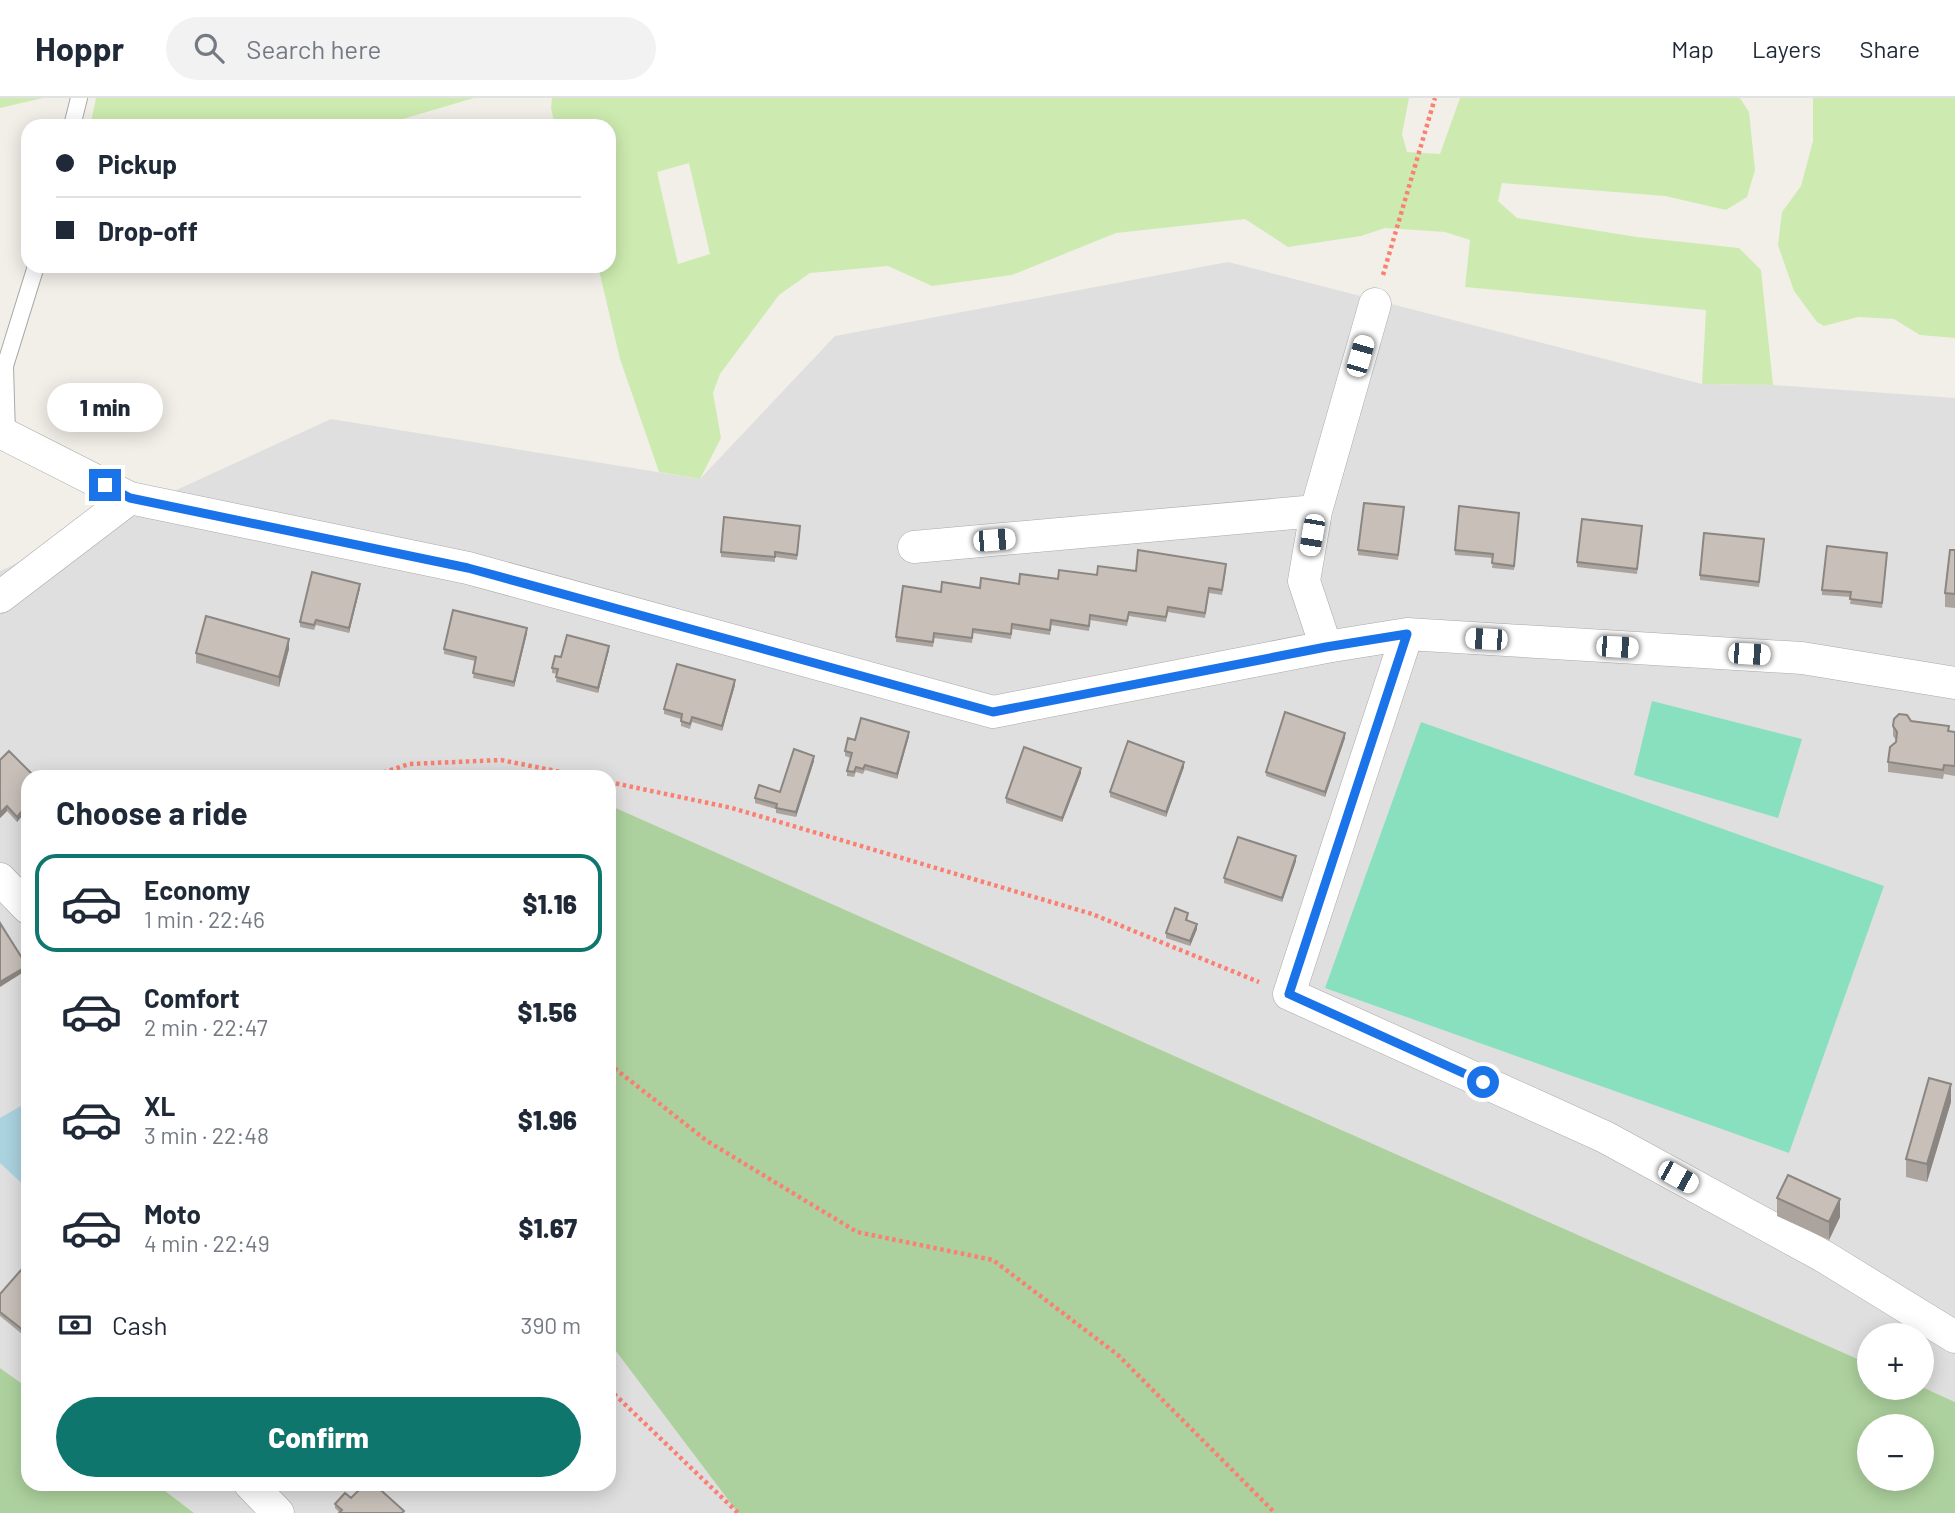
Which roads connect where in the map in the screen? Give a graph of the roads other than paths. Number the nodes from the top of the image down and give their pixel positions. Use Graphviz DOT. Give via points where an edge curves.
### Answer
graph roads {
  1 [pos="79,98"];
  2 [pos="74,119"];
  3 [pos="34,273"];
  4 [pos="1375,304"];
  5 [pos="3,433"];
  6 [pos="130,498"];
  7 [pos="1316,511"];
  8 [pos="914,547"];
  9 [pos="0,597"];
  10 [pos="1407,634"];
  11 [pos="1326,647"];
  12 [pos="1955,683"];
  13 [pos="0,880"];
  14 [pos="21,901"];
  15 [pos="1955,1337"];
  16 [pos="257,1491"];
  17 [pos="278,1513"];
  1 -- 2 [label="lane"];
  3 -- 5 [label="lane" via="5,366"];
  4 -- 7 [label="street"];
  5 -- 6 [label="street"];
  6 -- 9 [label="street"];
  6 -- 11 [label="street" via="468,568 993,712"];
  7 -- 8 [label="street"];
  7 -- 11 [label="street" via="1304,581"];
  10 -- 11 [label="street"];
  10 -- 12 [label="street" via="1802,657"];
  10 -- 15 [label="street" via="1289,994 1605,1137 1823,1256"];
  13 -- 14 [label="street"];
  16 -- 17 [label="street"];
}
